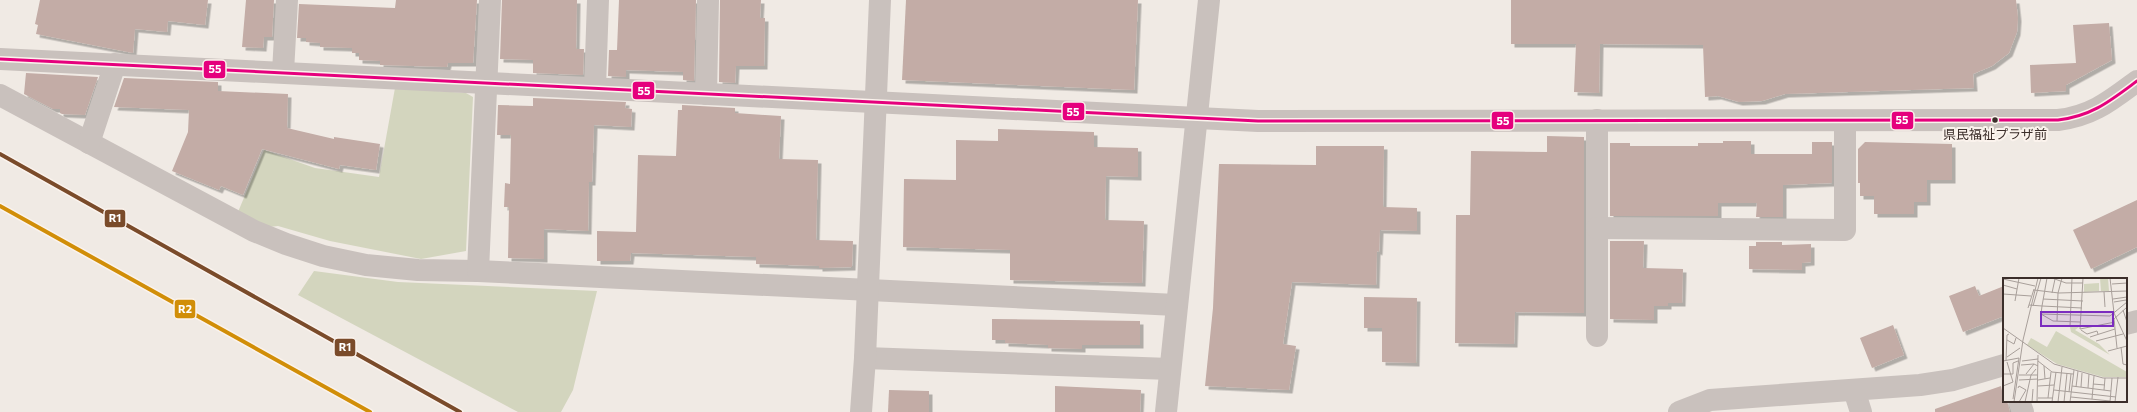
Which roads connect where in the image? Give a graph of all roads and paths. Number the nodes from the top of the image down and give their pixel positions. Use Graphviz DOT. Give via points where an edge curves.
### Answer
graph roads {
  1 [pos="287,0"];
  2 [pos="490,0"];
  3 [pos="598,0"];
  4 [pos="708,0"];
  5 [pos="880,0"];
  6 [pos="1209,0"];
  7 [pos="0,58"];
  8 [pos="115,64"];
  9 [pos="283,72"];
  10 [pos="2137,81"];
  11 [pos="486,83"];
  12 [pos="596,88"];
  13 [pos="706,94"];
  14 [pos="0,95"];
  15 [pos="876,102"];
  16 [pos="1197,118"];
  17 [pos="1597,120"];
  18 [pos="1845,121"];
  19 [pos="89,143"];
  20 [pos="1597,228"];
  21 [pos="478,271"];
  22 [pos="868,290"];
  23 [pos="1176,305"];
  24 [pos="2137,321"];
  25 [pos="2127,324"];
  26 [pos="1597,336"];
  27 [pos="865,358"];
  28 [pos="2003,365"];
  29 [pos="1170,369"];
  30 [pos="1854,390"];
  31 [pos="2019,402"];
  32 [pos="861,412"];
  33 [pos="1166,412"];
  34 [pos="1679,412"];
  35 [pos="1861,412"];
  36 [pos="2023,412"];
  1 -- 9 [label="street"];
  2 -- 11 [label="street"];
  3 -- 12 [label="street"];
  4 -- 13 [label="street"];
  5 -- 15 [label="street"];
  6 -- 16 [label="street"];
  7 -- 8 [label="street"];
  8 -- 9 [label="street"];
  8 -- 19 [label="street"];
  9 -- 11 [label="street"];
  10 -- 18 [label="street" via="2092,112 2076,118"];
  11 -- 12 [label="street"];
  11 -- 21 [label="street"];
  12 -- 13 [label="street"];
  13 -- 15 [label="street"];
  14 -- 19 [label="street"];
  15 -- 16 [label="street"];
  15 -- 22 [label="street"];
  16 -- 17 [label="street" via="1319,122"];
  16 -- 23 [label="street"];
  17 -- 18 [label="street"];
  17 -- 20 [label="street"];
  18 -- 20 [label="street" via="1844,230"];
  19 -- 21 [label="street" via="254,231 286,244 323,256 366,265 418,270"];
  20 -- 26 [label="street"];
  21 -- 22 [label="street"];
  22 -- 23 [label="street"];
  22 -- 27 [label="street"];
  23 -- 29 [label="street"];
  24 -- 25 [label="street"];
  27 -- 29 [label="street"];
  27 -- 32 [label="street"];
  28 -- 30 [label="street" via="1953,380"];
  29 -- 33 [label="street"];
  30 -- 34 [label="street" via="1710,400"];
  30 -- 35 [label="street"];
  31 -- 36 [label="street"];
}
